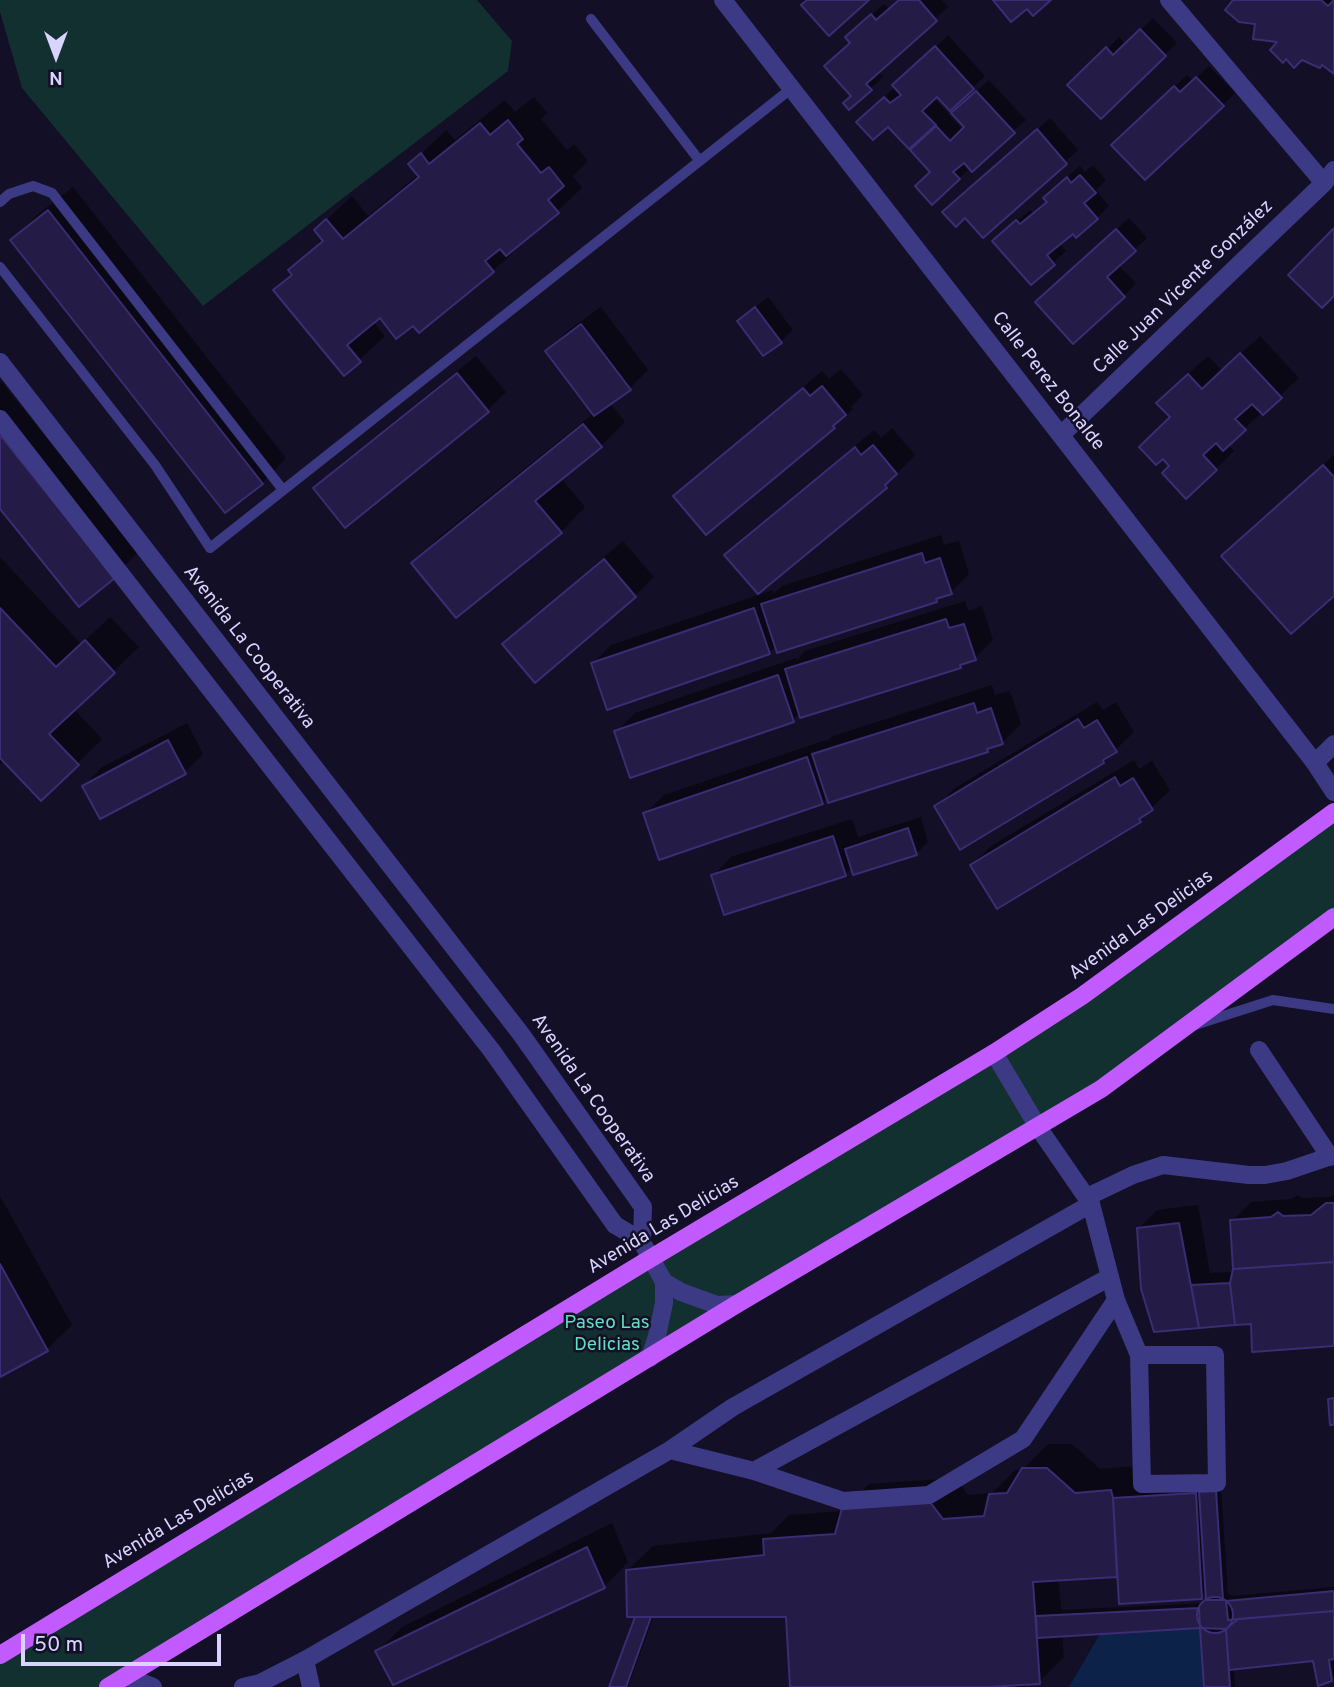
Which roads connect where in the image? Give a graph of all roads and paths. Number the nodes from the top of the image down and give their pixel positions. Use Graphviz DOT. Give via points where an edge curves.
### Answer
graph roads {
  1 [pos="723,0"];
  2 [pos="1170,0"];
  3 [pos="591,19"];
  4 [pos="792,89"];
  5 [pos="699,160"];
  6 [pos="1329,177"];
  7 [pos="0,202"];
  8 [pos="0,267"];
  9 [pos="0,362"];
  10 [pos="0,419"];
  11 [pos="1061,435"];
  12 [pos="283,490"];
  13 [pos="1334,744"];
  14 [pos="1315,763"];
  15 [pos="1334,792"];
  16 [pos="1334,812"];
  17 [pos="1334,917"];
  18 [pos="1334,1009"];
  19 [pos="1182,1029"];
  20 [pos="1259,1050"];
  21 [pos="994,1053"];
  22 [pos="1038,1127"];
  23 [pos="1332,1156"];
  24 [pos="1089,1200"];
  25 [pos="642,1241"];
  26 [pos="651,1258"];
  27 [pos="1110,1277"];
  28 [pos="664,1282"];
  29 [pos="1116,1300"];
  30 [pos="737,1304"];
  31 [pos="1139,1355"];
  32 [pos="650,1358"];
  33 [pos="670,1450"];
  34 [pos="754,1471"];
  35 [pos="0,1655"];
  36 [pos="306,1660"];
  37 [pos="125,1676"];
  38 [pos="108,1687"];
  39 [pos="153,1687"];
  40 [pos="243,1687"];
  41 [pos="311,1687"];
  1 -- 4 [label="street, Calle Perez Bonalde"];
  2 -- 6 [label="street"];
  3 -- 5 [label="lane"];
  4 -- 5 [label="lane"];
  4 -- 11 [label="street, Calle Perez Bonalde"];
  5 -- 12 [label="lane"];
  6 -- 11 [label="street, Calle Juan Vicente González"];
  7 -- 12 [label="lane" via="33,186 52,193"];
  8 -- 12 [label="lane" via="155,465 210,548"];
  9 -- 25 [label="street, Avenida La Cooperativa" via="521,1034 643,1207"];
  10 -- 25 [label="street" via="492,1051 615,1225"];
  11 -- 14 [label="street, Calle Perez Bonalde"];
  13 -- 14 [label="street"];
  14 -- 15 [label="street, Calle Perez Bonalde"];
  16 -- 21 [label="main road, Avenida Las Delicias" via="1082,996"];
  17 -- 19 [label="main road"];
  18 -- 19 [label="lane" via="1273,1000"];
  19 -- 22 [label="main road" via="1101,1089"];
  20 -- 23 [label="street"];
  21 -- 22 [label="street"];
  21 -- 26 [label="main road, Avenida Las Delicias"];
  22 -- 24 [label="street"];
  22 -- 30 [label="main road"];
  23 -- 24 [label="street" via="1265,1175 1163,1165 1133,1175"];
  24 -- 27 [label="street"];
  24 -- 33 [label="street" via="733,1407"];
  25 -- 26 [label="street"];
  26 -- 28 [label="street"];
  26 -- 35 [label="main road, Avenida Las Delicias"];
  27 -- 29 [label="street"];
  27 -- 34 [label="street"];
  28 -- 30 [label="street" via="717,1305"];
  28 -- 32 [label="street" via="664,1303"];
  29 -- 31 [label="street"];
  29 -- 34 [label="street" via="1023,1439 929,1495 843,1501"];
  30 -- 32 [label="main road"];
  31 -- 31 [label="street" via="1142,1484 1217,1483 1215,1355"];
  32 -- 37 [label="main road"];
  33 -- 34 [label="street"];
  33 -- 36 [label="street"];
  36 -- 40 [label="street"];
  36 -- 41 [label="street"];
  37 -- 38 [label="main road"];
  37 -- 39 [label="street"];
}
